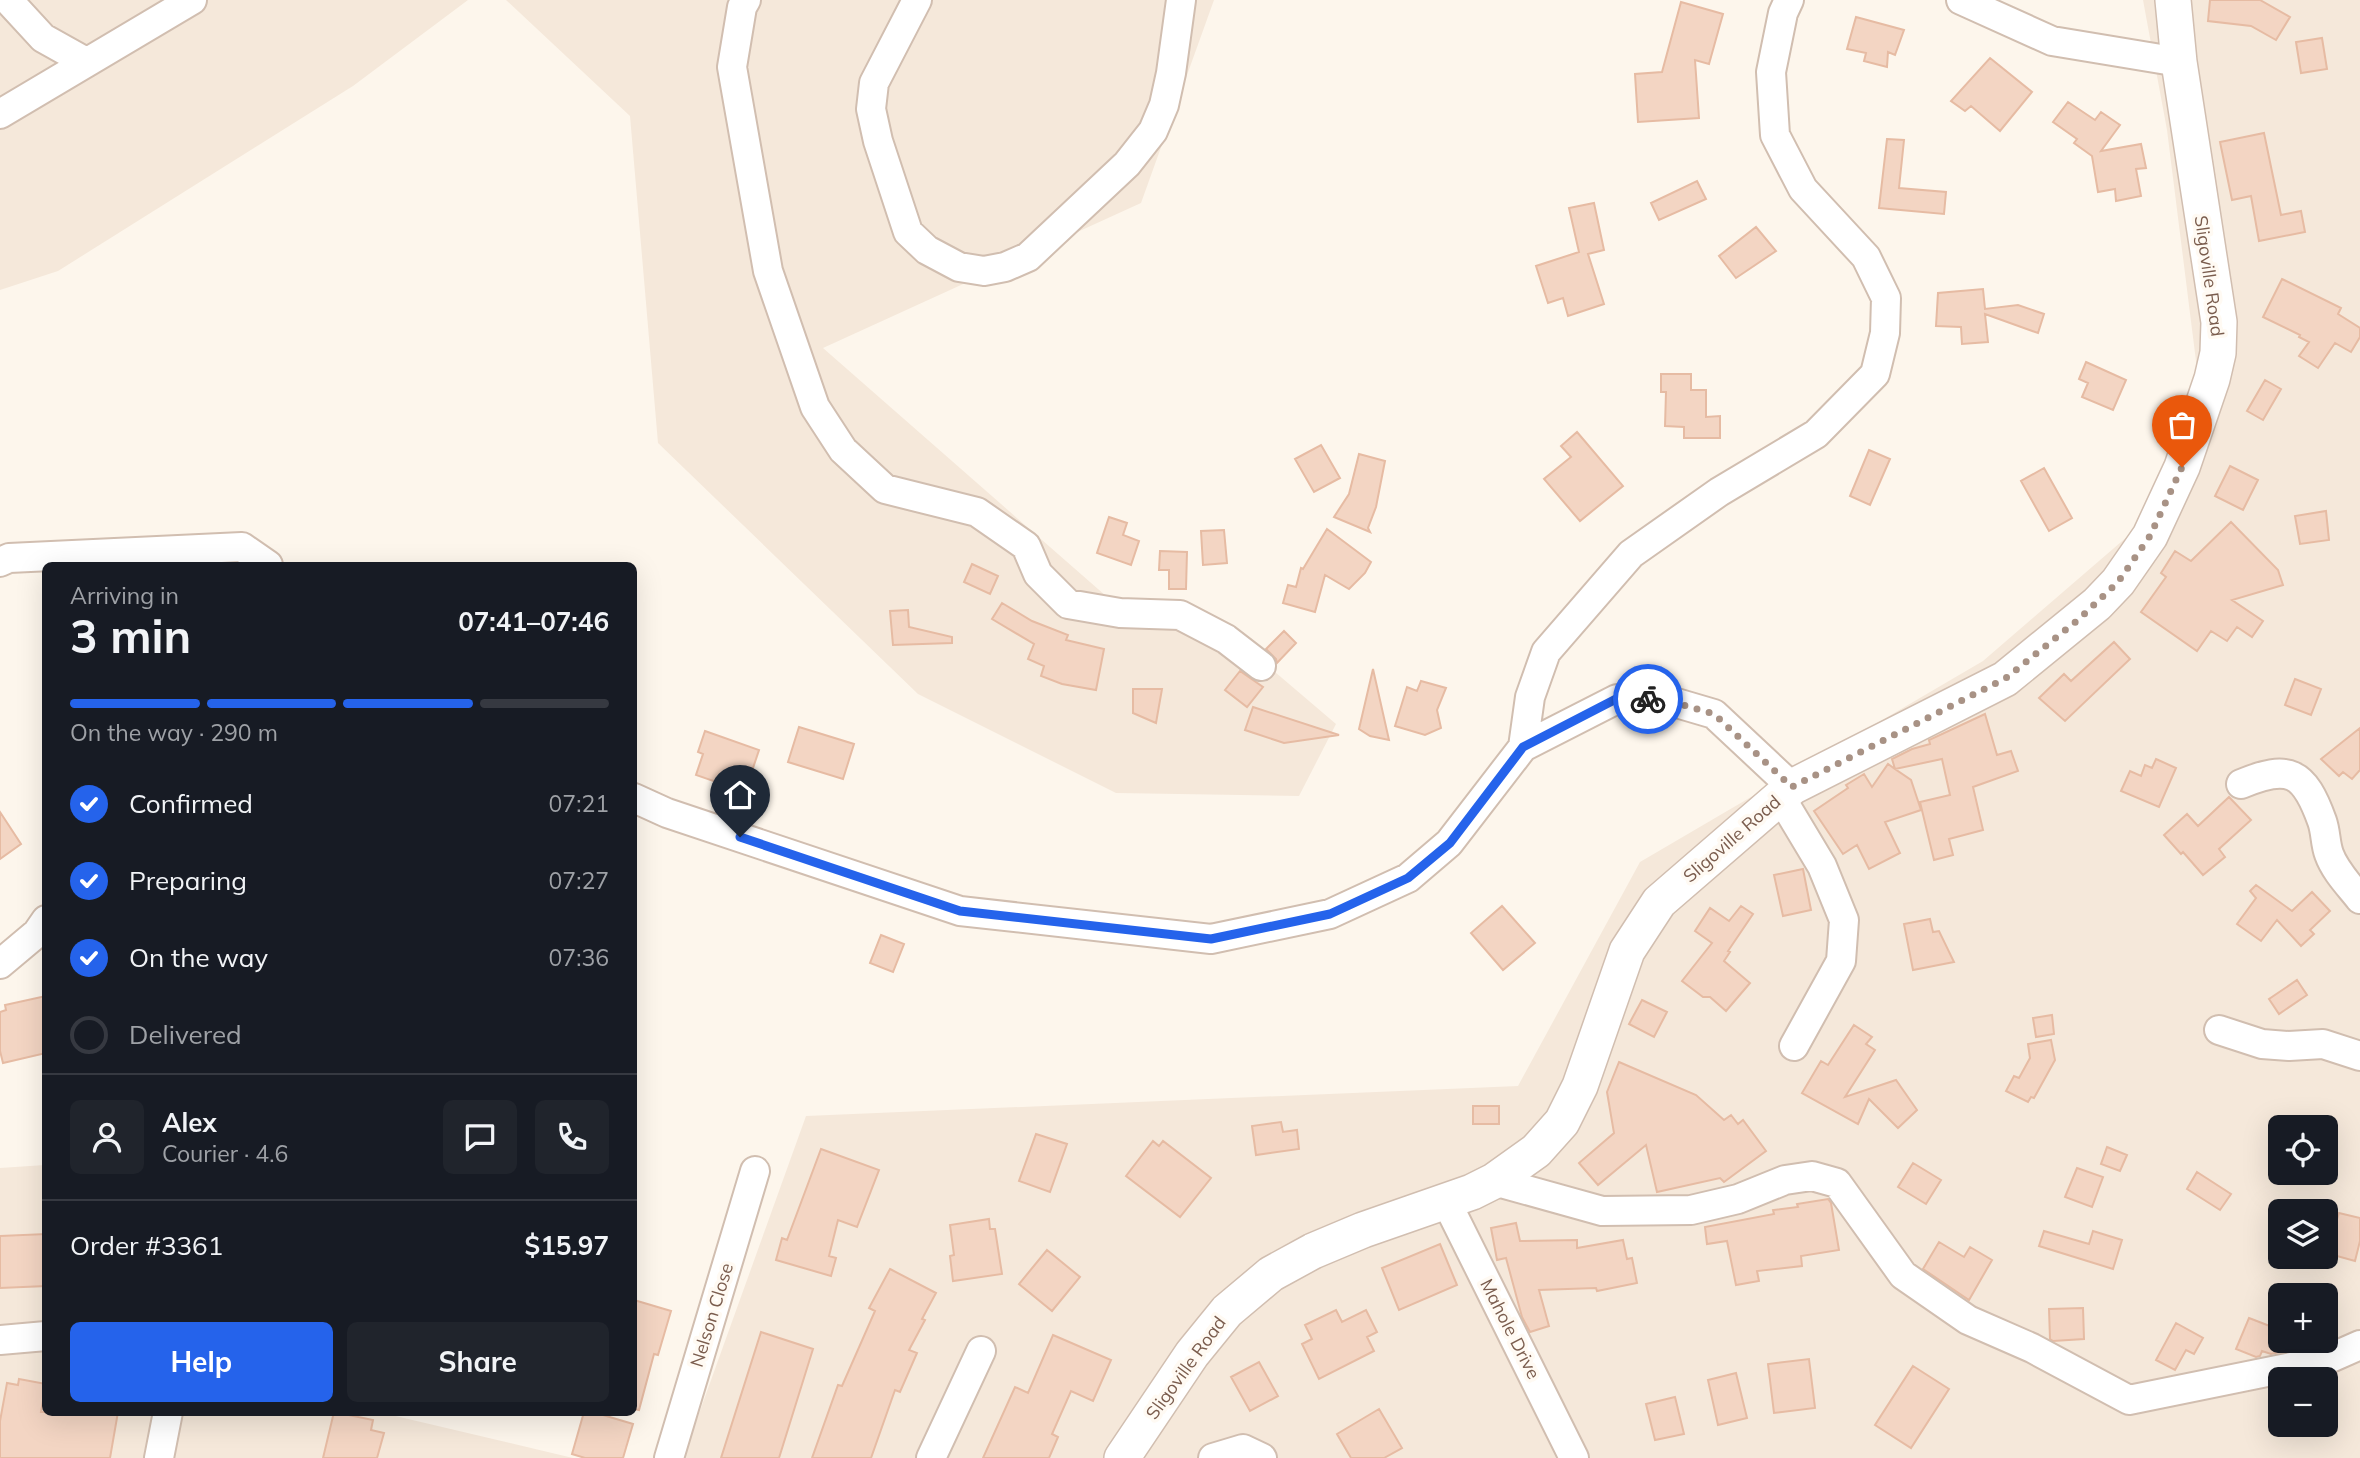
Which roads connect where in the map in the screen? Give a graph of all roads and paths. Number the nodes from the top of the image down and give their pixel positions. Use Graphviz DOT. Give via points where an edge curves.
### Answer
graph roads {
  1 [pos="8,0"];
  2 [pos="192,0"];
  3 [pos="746,0"];
  4 [pos="917,0"];
  5 [pos="1181,0"];
  6 [pos="1789,0"];
  7 [pos="1961,0"];
  8 [pos="2173,0"];
  9 [pos="86,62"];
  10 [pos="2179,62"];
  11 [pos="0,114"];
  12 [pos="0,562"];
  13 [pos="264,562"];
  14 [pos="1261,666"];
  15 [pos="1523,747"];
  16 [pos="2241,784"];
  17 [pos="1786,792"];
  18 [pos="637,799"];
  19 [pos="2360,899"];
  20 [pos="42,926"];
  21 [pos="0,964"];
  22 [pos="2219,1030"];
  23 [pos="1794,1046"];
  24 [pos="2360,1056"];
  25 [pos="755,1171"];
  26 [pos="1494,1181"];
  27 [pos="1446,1201"];
  28 [pos="42,1336"];
  29 [pos="0,1340"];
  30 [pos="2360,1345"];
  31 [pos="981,1351"];
  32 [pos="166,1416"];
  33 [pos="159,1458"];
  34 [pos="669,1458"];
  35 [pos="931,1458"];
  36 [pos="1122,1458"];
  37 [pos="1213,1458"];
  38 [pos="1262,1458"];
  39 [pos="1574,1458"];
  1 -- 9 [label="street" via="43,38"];
  2 -- 9 [label="street"];
  3 -- 14 [label="street" via="732,67 768,271 815,407 843,450 885,489 977,512 1026,546 1038,574 1068,604 1120,613 1180,615 1226,639"];
  4 -- 5 [label="street" via="874,83 871,109 878,141 908,232 927,250 959,267 984,271 1028,257 1127,164 1153,131 1171,73"];
  6 -- 15 [label="street" via="1771,72 1775,135 1803,189 1866,257 1886,298 1885,333 1875,374 1816,433 1719,492 1631,554 1546,652 1530,697"];
  7 -- 10 [label="street" via="2052,41"];
  8 -- 10 [label="street, Sligoville Road"];
  9 -- 11 [label="street"];
  10 -- 17 [label="street, Sligoville Road" via="2219,322 2218,353 2182,467 2150,536 2104,597 2006,678"];
  12 -- 13 [label="street" via="242,547"];
  15 -- 17 [label="street" via="1616,699 1662,699 1714,714"];
  15 -- 18 [label="street" via="1450,843 1408,878 1330,914 1211,939 960,911"];
  16 -- 19 [label="street" via="2282,772 2299,779 2323,823 2335,867"];
  17 -- 23 [label="street" via="1844,920 1841,961"];
  17 -- 26 [label="street, Sligoville Road" via="1659,902 1627,951 1580,1086 1562,1122 1536,1151"];
  20 -- 21 [label="street"];
  22 -- 24 [label="street" via="2262,1044 2323,1044"];
  25 -- 34 [label="street, Nelson Close"];
  26 -- 27 [label="street, Sligoville Road"];
  26 -- 30 [label="street" via="1602,1211 1691,1210 1812,1176 1836,1183 1903,1275 1968,1320 2129,1400 2326,1360"];
  27 -- 36 [label="street, Sligoville Road" via="1325,1246 1271,1274 1227,1311 1192,1354"];
  27 -- 39 [label="street, Mahole Drive"];
  28 -- 29 [label="street"];
  31 -- 35 [label="street"];
  32 -- 33 [label="street"];
  37 -- 38 [label="street" via="1243,1449"];
}
